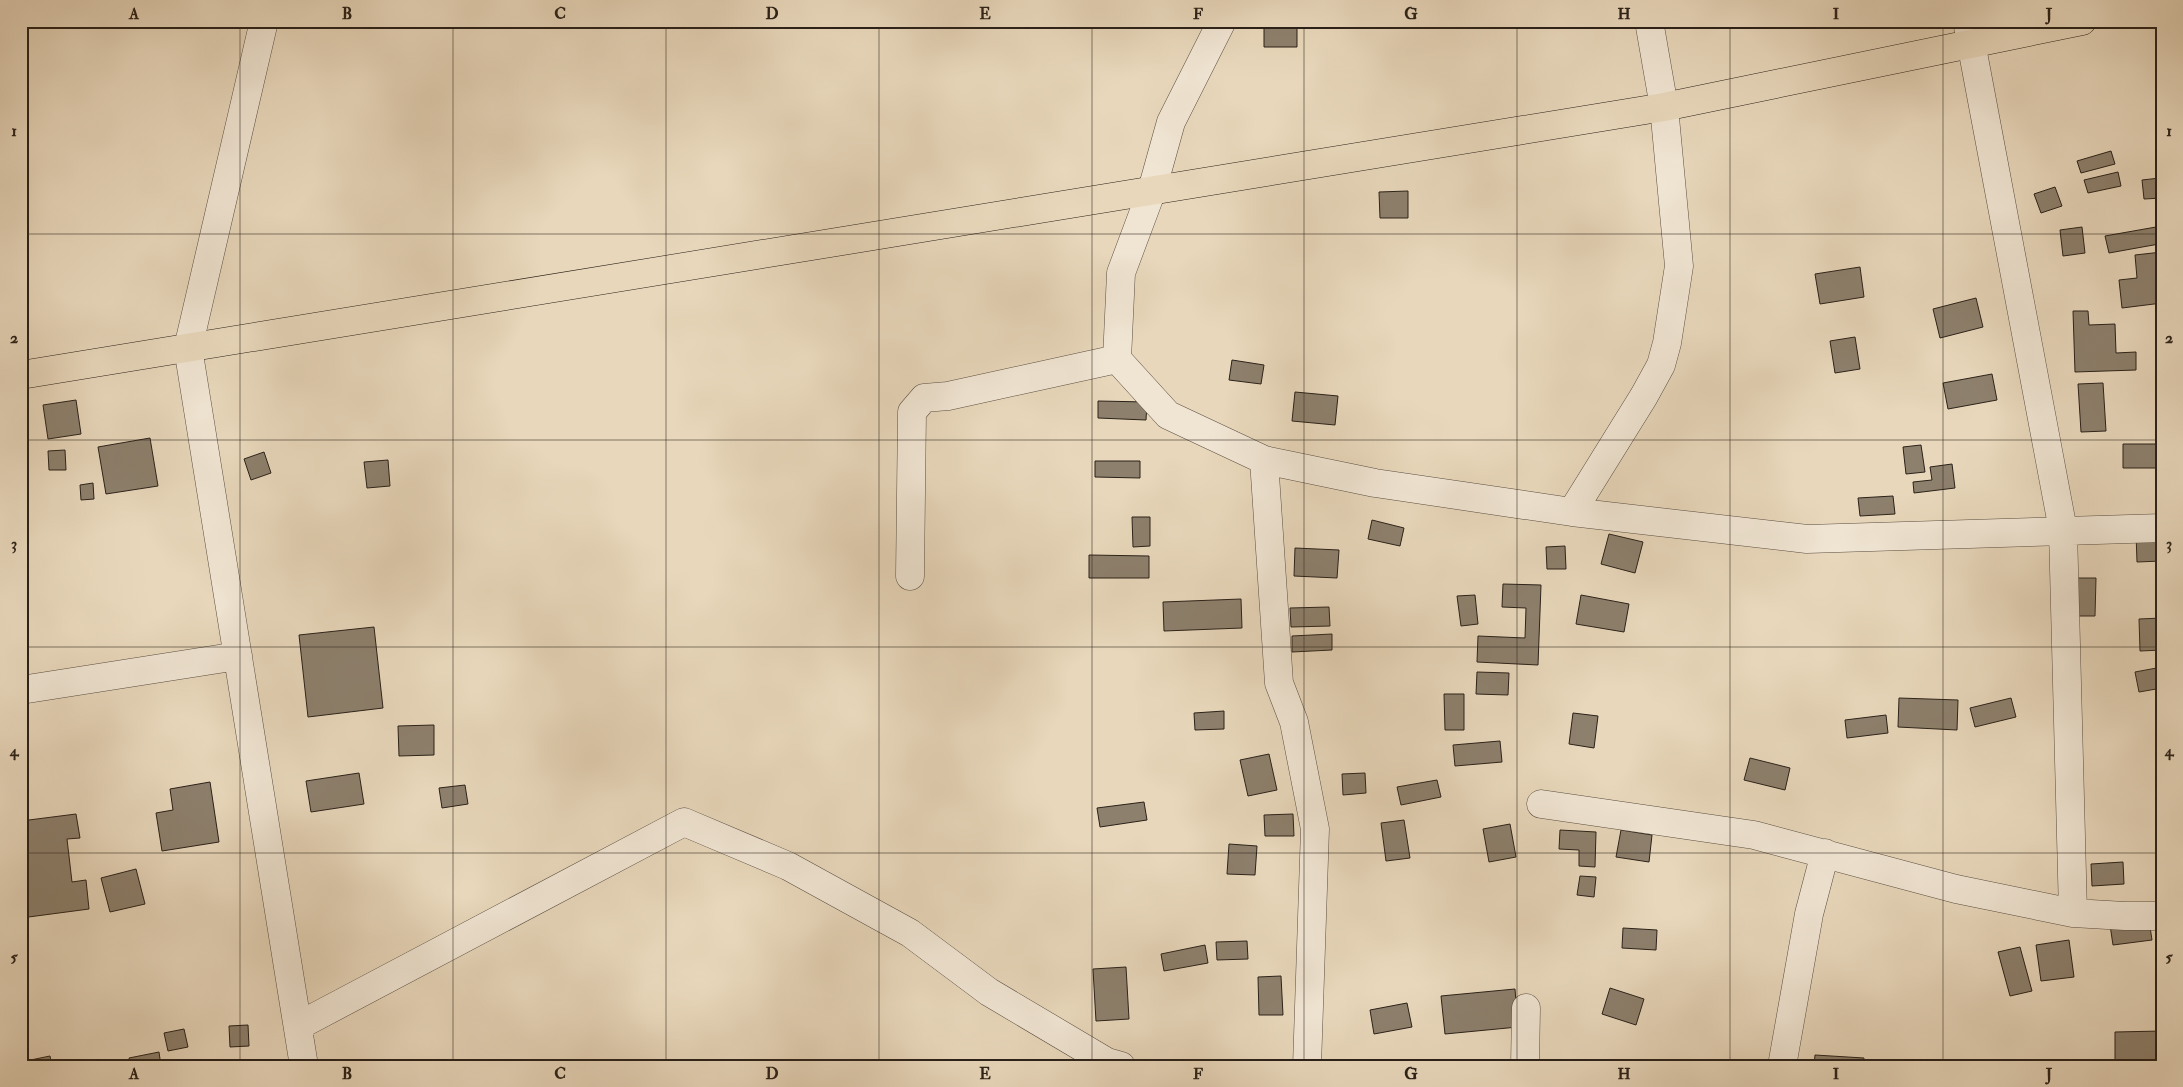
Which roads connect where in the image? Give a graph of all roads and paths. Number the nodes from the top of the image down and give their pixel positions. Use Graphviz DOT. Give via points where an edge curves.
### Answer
graph roads {
  1 [pos="264,21"];
  2 [pos="1222,21"];
  3 [pos="1649,21"];
  4 [pos="2082,21"];
  5 [pos="1968,33"];
  6 [pos="1664,107"];
  7 [pos="1152,190"];
  8 [pos="188,348"];
  9 [pos="1117,359"];
  10 [pos="21,374"];
  11 [pos="1264,460"];
  12 [pos="1572,512"];
  13 [pos="2162,528"];
  14 [pos="2063,530"];
  15 [pos="910,576"];
  16 [pos="238,656"];
  17 [pos="21,690"];
  18 [pos="1541,804"];
  19 [pos="1824,853"];
  20 [pos="2073,913"];
  21 [pos="2162,916"];
  22 [pos="1526,1008"];
  23 [pos="298,1026"];
  24 [pos="304,1066"];
  25 [pos="1121,1066"];
  26 [pos="1307,1066"];
  27 [pos="1526,1066"];
  28 [pos="1782,1066"];
  1 -- 8 [label="street"];
  2 -- 7 [label="street" via="1171,122"];
  3 -- 6 [label="street"];
  4 -- 5 [label="main road"];
  5 -- 6 [label="main road"];
  5 -- 14 [label="street"];
  6 -- 7 [label="main road"];
  6 -- 12 [label="street" via="1679,266 1667,342 1661,364 1644,396"];
  7 -- 8 [label="main road"];
  7 -- 9 [label="street" via="1120,273"];
  8 -- 10 [label="main road"];
  8 -- 16 [label="street"];
  9 -- 11 [label="street" via="1168,415"];
  9 -- 15 [label="street" via="948,396 924,398 912,412"];
  11 -- 12 [label="street" via="1375,483"];
  11 -- 26 [label="street" via="1279,683 1294,722 1315,829"];
  12 -- 14 [label="street" via="1807,538"];
  13 -- 14 [label="street"];
  14 -- 20 [label="street"];
  16 -- 17 [label="street"];
  16 -- 23 [label="street"];
  18 -- 19 [label="street" via="1754,835"];
  19 -- 20 [label="street" via="1956,889"];
  19 -- 28 [label="street" via="1809,914"];
  20 -- 21 [label="street"];
  22 -- 27 [label="street"];
  23 -- 24 [label="street"];
  23 -- 25 [label="street" via="684,822 788,866 910,933 989,992 1106,1062"];
}
